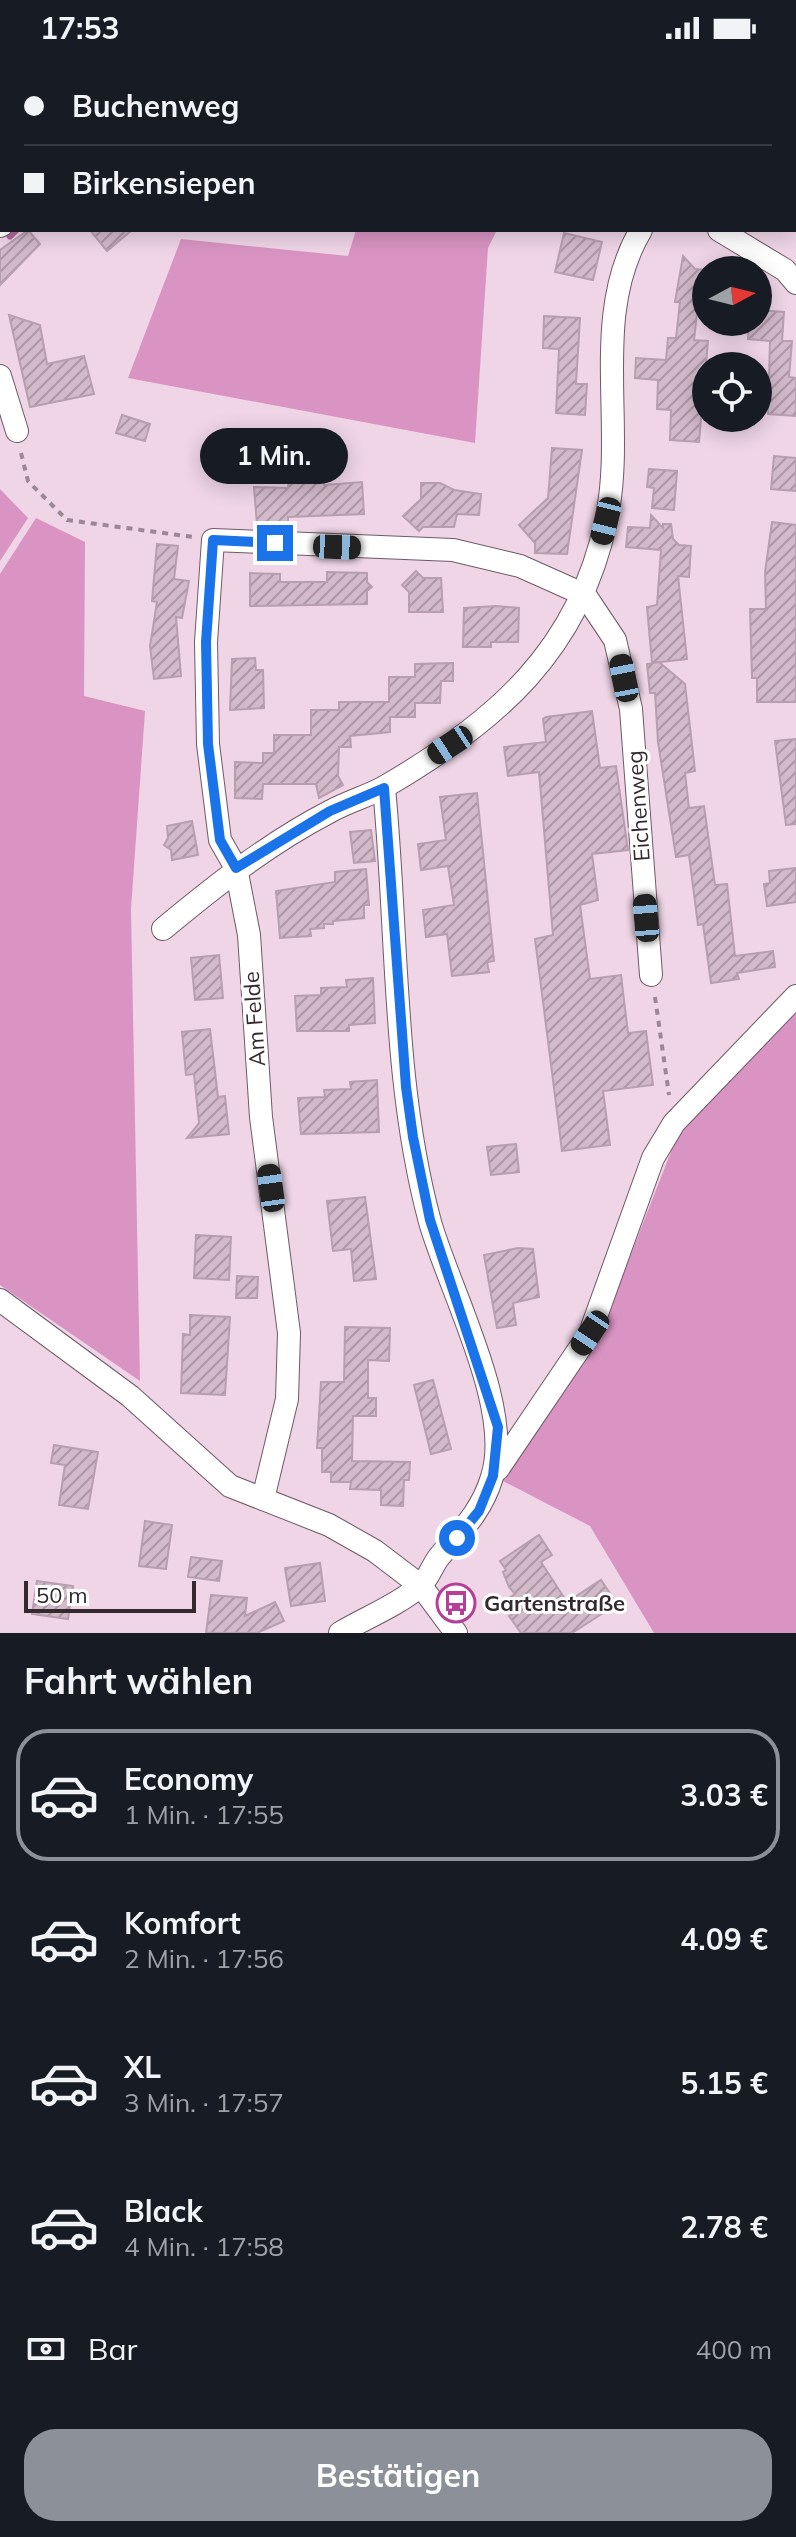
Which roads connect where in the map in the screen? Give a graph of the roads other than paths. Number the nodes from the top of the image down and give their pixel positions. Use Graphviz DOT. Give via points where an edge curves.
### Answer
graph roads {
  1 [pos="640,232"];
  2 [pos="722,232"];
  3 [pos="796,283"];
  4 [pos="0,376"];
  5 [pos="17,431"];
  6 [pos="585,595"];
  7 [pos="384,788"];
  8 [pos="236,868"];
  9 [pos="163,929"];
  10 [pos="651,975"];
  11 [pos="796,996"];
  12 [pos="0,1300"];
  13 [pos="493,1476"];
  14 [pos="263,1499"];
  15 [pos="421,1586"];
  16 [pos="340,1633"];
  17 [pos="456,1633"];
  1 -- 6 [label="street" via="624,266 615,306 612,490"];
  2 -- 3 [label="street" via="785,270"];
  4 -- 5 [label="street"];
  6 -- 7 [label="street" via="545,659 496,711"];
  6 -- 8 [label="street, Am Felde" via="520,566 453,550 213,540 206,642 208,744 220,840"];
  6 -- 10 [label="street, Eichenweg" via="615,640 631,709"];
  7 -- 8 [label="street" via="330,811"];
  7 -- 13 [label="street" via="413,1137 430,1220 498,1427"];
  8 -- 9 [label="street"];
  8 -- 14 [label="street, Am Felde" via="249,935 261,1117 289,1333 286,1410"];
  11 -- 13 [label="street" via="674,1123 653,1158 590,1333"];
  12 -- 14 [label="street" via="130,1396 230,1486"];
  13 -- 15 [label="street" via="479,1511"];
  14 -- 15 [label="street" via="358,1540"];
  15 -- 16 [label="street"];
  15 -- 17 [label="street"];
}
